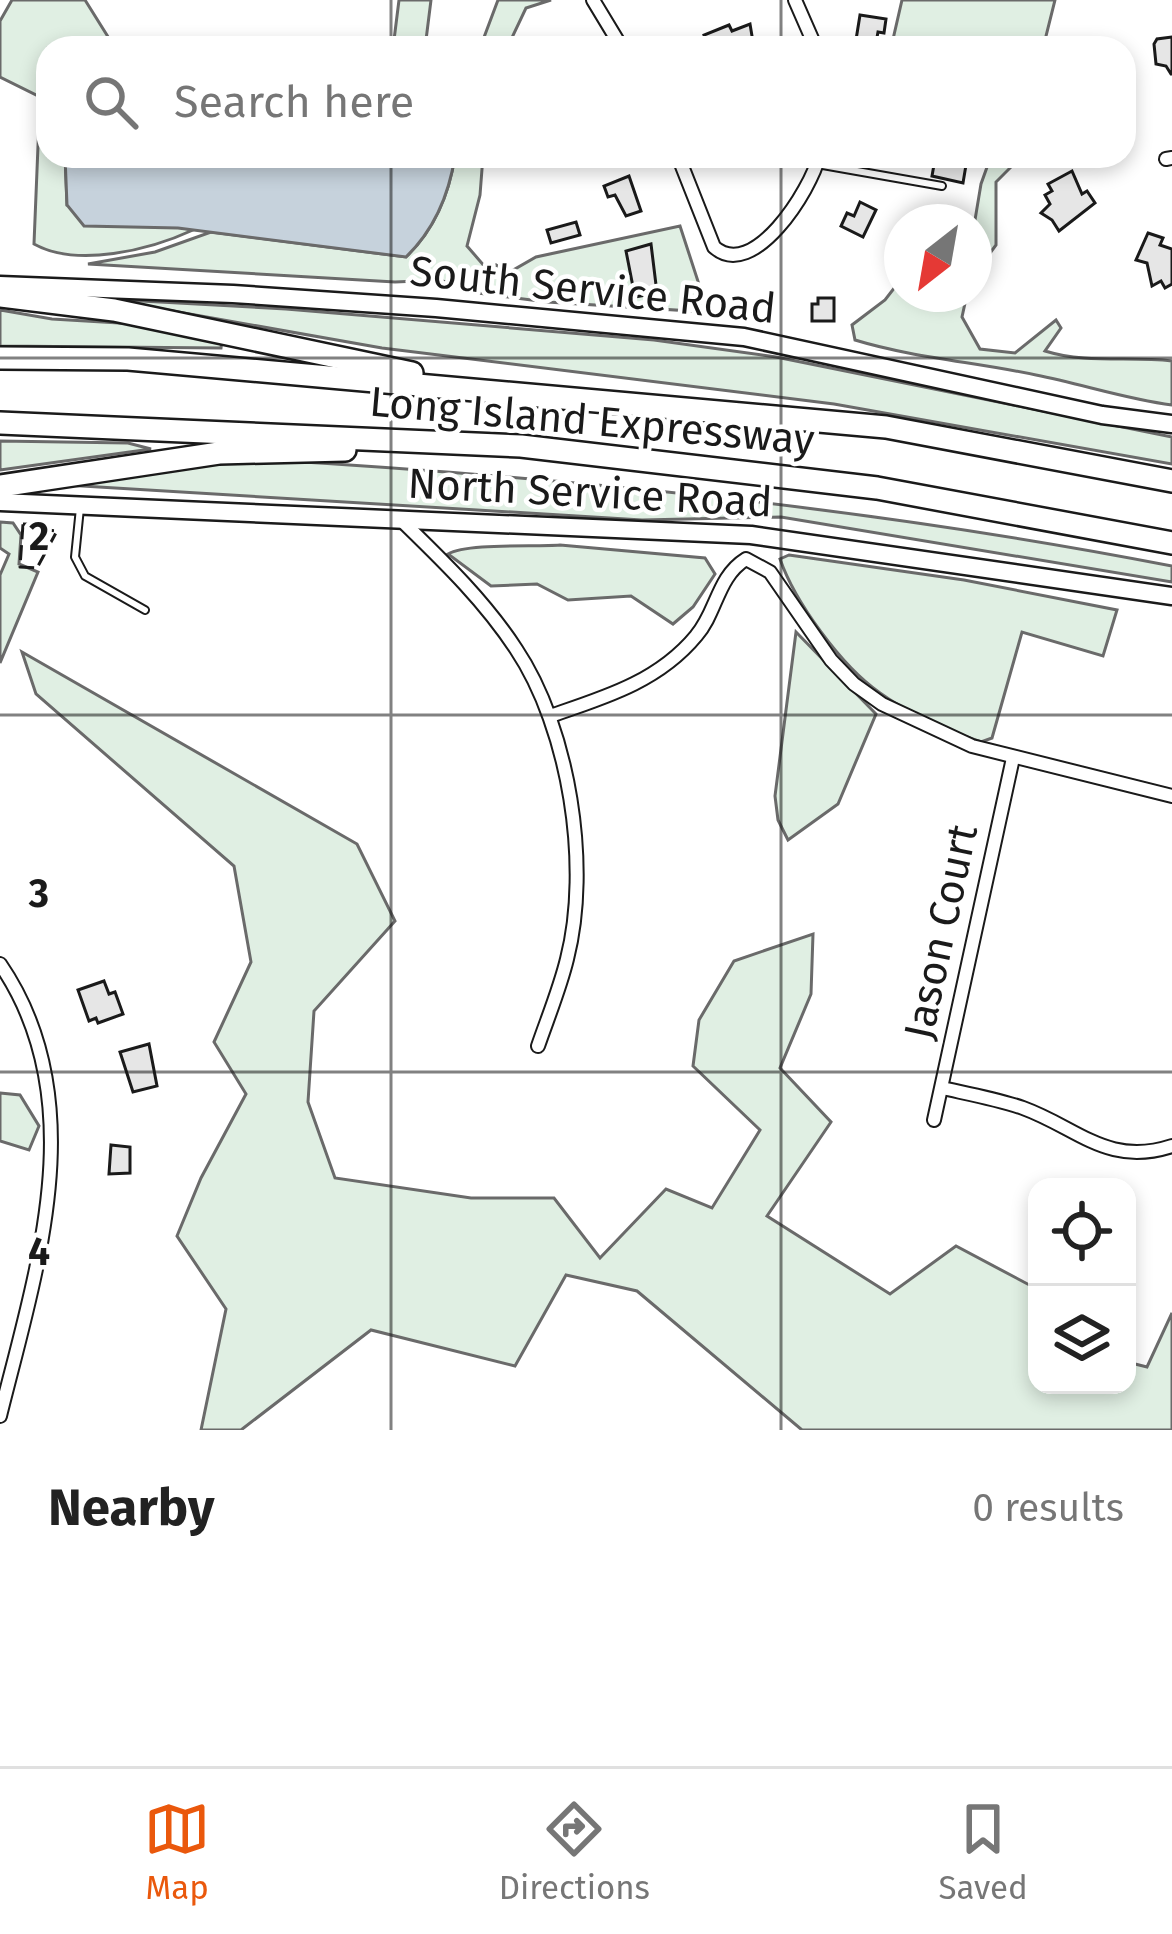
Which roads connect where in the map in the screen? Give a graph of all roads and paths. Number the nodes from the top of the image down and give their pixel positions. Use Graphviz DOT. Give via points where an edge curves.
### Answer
graph roads {
  1 [pos="592,0"];
  2 [pos="795,0"];
  3 [pos="614,36"];
  4 [pos="811,36"];
  5 [pos="683,168"];
  6 [pos="813,168"];
  7 [pos="856,168"];
  8 [pos="942,186"];
  9 [pos="0,285"];
  10 [pos="0,296"];
  11 [pos="0,358"];
  12 [pos="453,386"];
  13 [pos="0,423"];
  14 [pos="1172,424"];
  15 [pos="520,446"];
  16 [pos="1172,481"];
  17 [pos="0,486"];
  18 [pos="0,502"];
  19 [pos="80,505"];
  20 [pos="399,518"];
  21 [pos="1172,543"];
  22 [pos="1172,596"];
  23 [pos="145,610"];
  24 [pos="550,716"];
  25 [pos="1012,758"];
  26 [pos="1172,796"];
  27 [pos="0,964"];
  28 [pos="538,1046"];
  29 [pos="941,1088"];
  30 [pos="934,1120"];
  31 [pos="1172,1146"];
  32 [pos="0,1417"];
  1 -- 3 [label="street"];
  2 -- 4 [label="street"];
  5 -- 6 [label="street" via="714,247 734,258 784,220"];
  7 -- 8 [label="lane"];
  9 -- 14 [label="main road, South Service Road" via="436,308 744,338"];
  10 -- 12 [label="highway" via="114,310 390,365"];
  11 -- 12 [label="highway, Long Island Expressway" via="128,359"];
  12 -- 16 [label="highway, Long Island Expressway" via="886,428"];
  13 -- 15 [label="highway, Long Island Expressway"];
  15 -- 17 [label="highway" via="219,453"];
  15 -- 21 [label="highway, Long Island Expressway" via="877,488"];
  18 -- 19 [label="main road, North Service Road"];
  19 -- 20 [label="main road, North Service Road"];
  19 -- 23 [label="lane" via="75,557 85,576"];
  20 -- 22 [label="main road, North Service Road" via="751,535"];
  20 -- 24 [label="street" via="490,612"];
  24 -- 25 [label="street" via="632,687 668,663 698,634 732,568 746,560 770,572 854,685 927,728"];
  24 -- 28 [label="street" via="578,863 568,958"];
  25 -- 26 [label="street"];
  25 -- 29 [label="street, Jason Court"];
  27 -- 32 [label="street" via="42,1058 52,1144 45,1230"];
  29 -- 30 [label="street, Jason Court"];
  29 -- 31 [label="street" via="1027,1109 1106,1148 1135,1154"];
}
